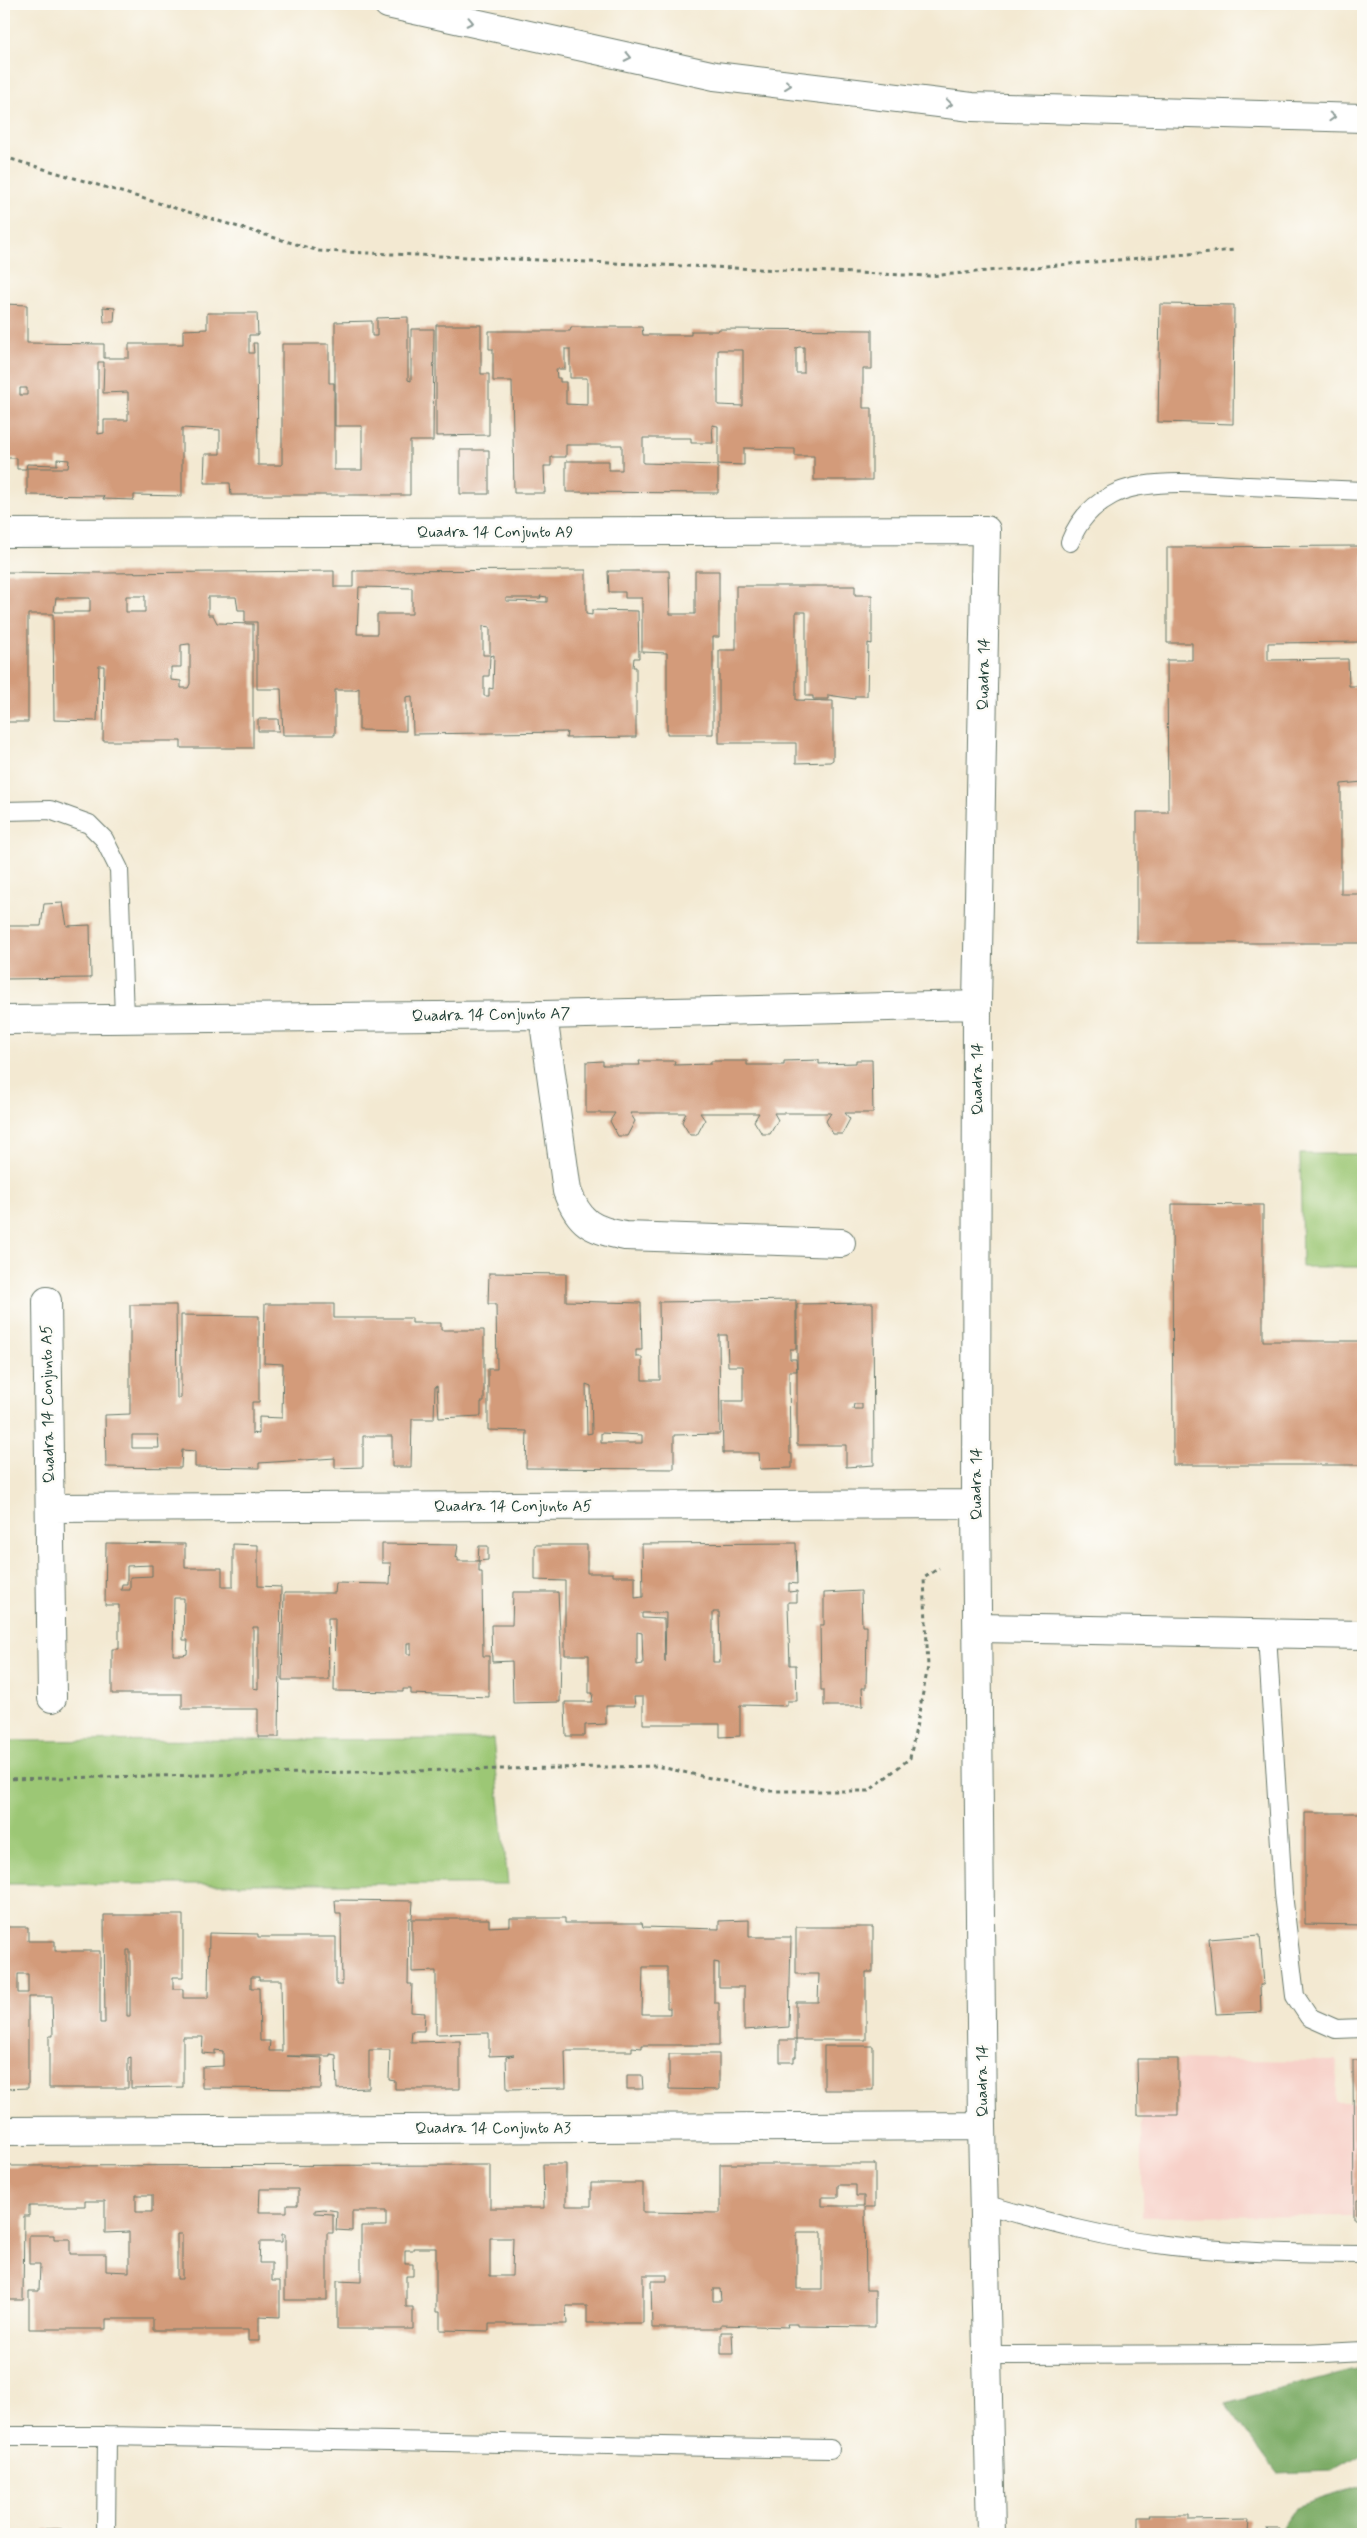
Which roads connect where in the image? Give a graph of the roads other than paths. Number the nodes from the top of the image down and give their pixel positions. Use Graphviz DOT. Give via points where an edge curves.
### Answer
graph roads {
  1 [pos="388,4"];
  2 [pos="1363,118"];
  3 [pos="1363,491"];
  4 [pos="986,530"];
  5 [pos="4,533"];
  6 [pos="1070,542"];
  7 [pos="4,811"];
  8 [pos="977,1005"];
  9 [pos="543,1015"];
  10 [pos="124,1018"];
  11 [pos="4,1020"];
  12 [pos="841,1243"];
  13 [pos="47,1301"];
  14 [pos="976,1504"];
  15 [pos="50,1508"];
  16 [pos="978,1628"];
  17 [pos="1267,1634"];
  18 [pos="1363,1635"];
  19 [pos="52,1698"];
  20 [pos="1363,2028"];
  21 [pos="982,2126"];
  22 [pos="4,2130"];
  23 [pos="984,2204"];
  24 [pos="1363,2254"];
  25 [pos="1363,2351"];
  26 [pos="987,2356"];
  27 [pos="4,2436"];
  28 [pos="107,2436"];
  29 [pos="830,2449"];
  30 [pos="106,2534"];
  31 [pos="991,2534"];
  1 -- 2 [label="main road, one-way" via="716,76 972,107"];
  3 -- 6 [label="lane" via="1184,483 1144,486 1113,494 1093,507 1077,524"];
  4 -- 5 [label="main road, Quadra 14 Conjunto A9"];
  4 -- 8 [label="main road, Quadra 14"];
  7 -- 10 [label="lane" via="50,810 89,824 104,839 119,868"];
  8 -- 9 [label="main road, Quadra 14 Conjunto A7"];
  8 -- 14 [label="main road, Quadra 14"];
  9 -- 10 [label="main road, Quadra 14 Conjunto A7"];
  9 -- 12 [label="main road" via="567,1191 574,1209 588,1225 625,1236"];
  10 -- 11 [label="main road, Quadra 14 Conjunto A7"];
  13 -- 15 [label="main road, Quadra 14 Conjunto A5"];
  14 -- 15 [label="main road, Quadra 14 Conjunto A5"];
  14 -- 16 [label="main road, Quadra 14"];
  15 -- 19 [label="main road, Quadra 14 Conjunto A5"];
  16 -- 17 [label="main road"];
  16 -- 21 [label="main road, Quadra 14"];
  17 -- 18 [label="main road"];
  17 -- 20 [label="lane" via="1283,1894 1295,1996 1310,2017 1336,2029"];
  21 -- 22 [label="main road, Quadra 14 Conjunto A3"];
  21 -- 23 [label="main road, Quadra 14"];
  23 -- 24 [label="lane" via="1088,2232 1173,2246"];
  23 -- 26 [label="main road, Quadra 14"];
  25 -- 26 [label="lane"];
  26 -- 31 [label="main road, Quadra 14"];
  27 -- 28 [label="lane"];
  28 -- 29 [label="lane"];
  28 -- 30 [label="lane"];
}
